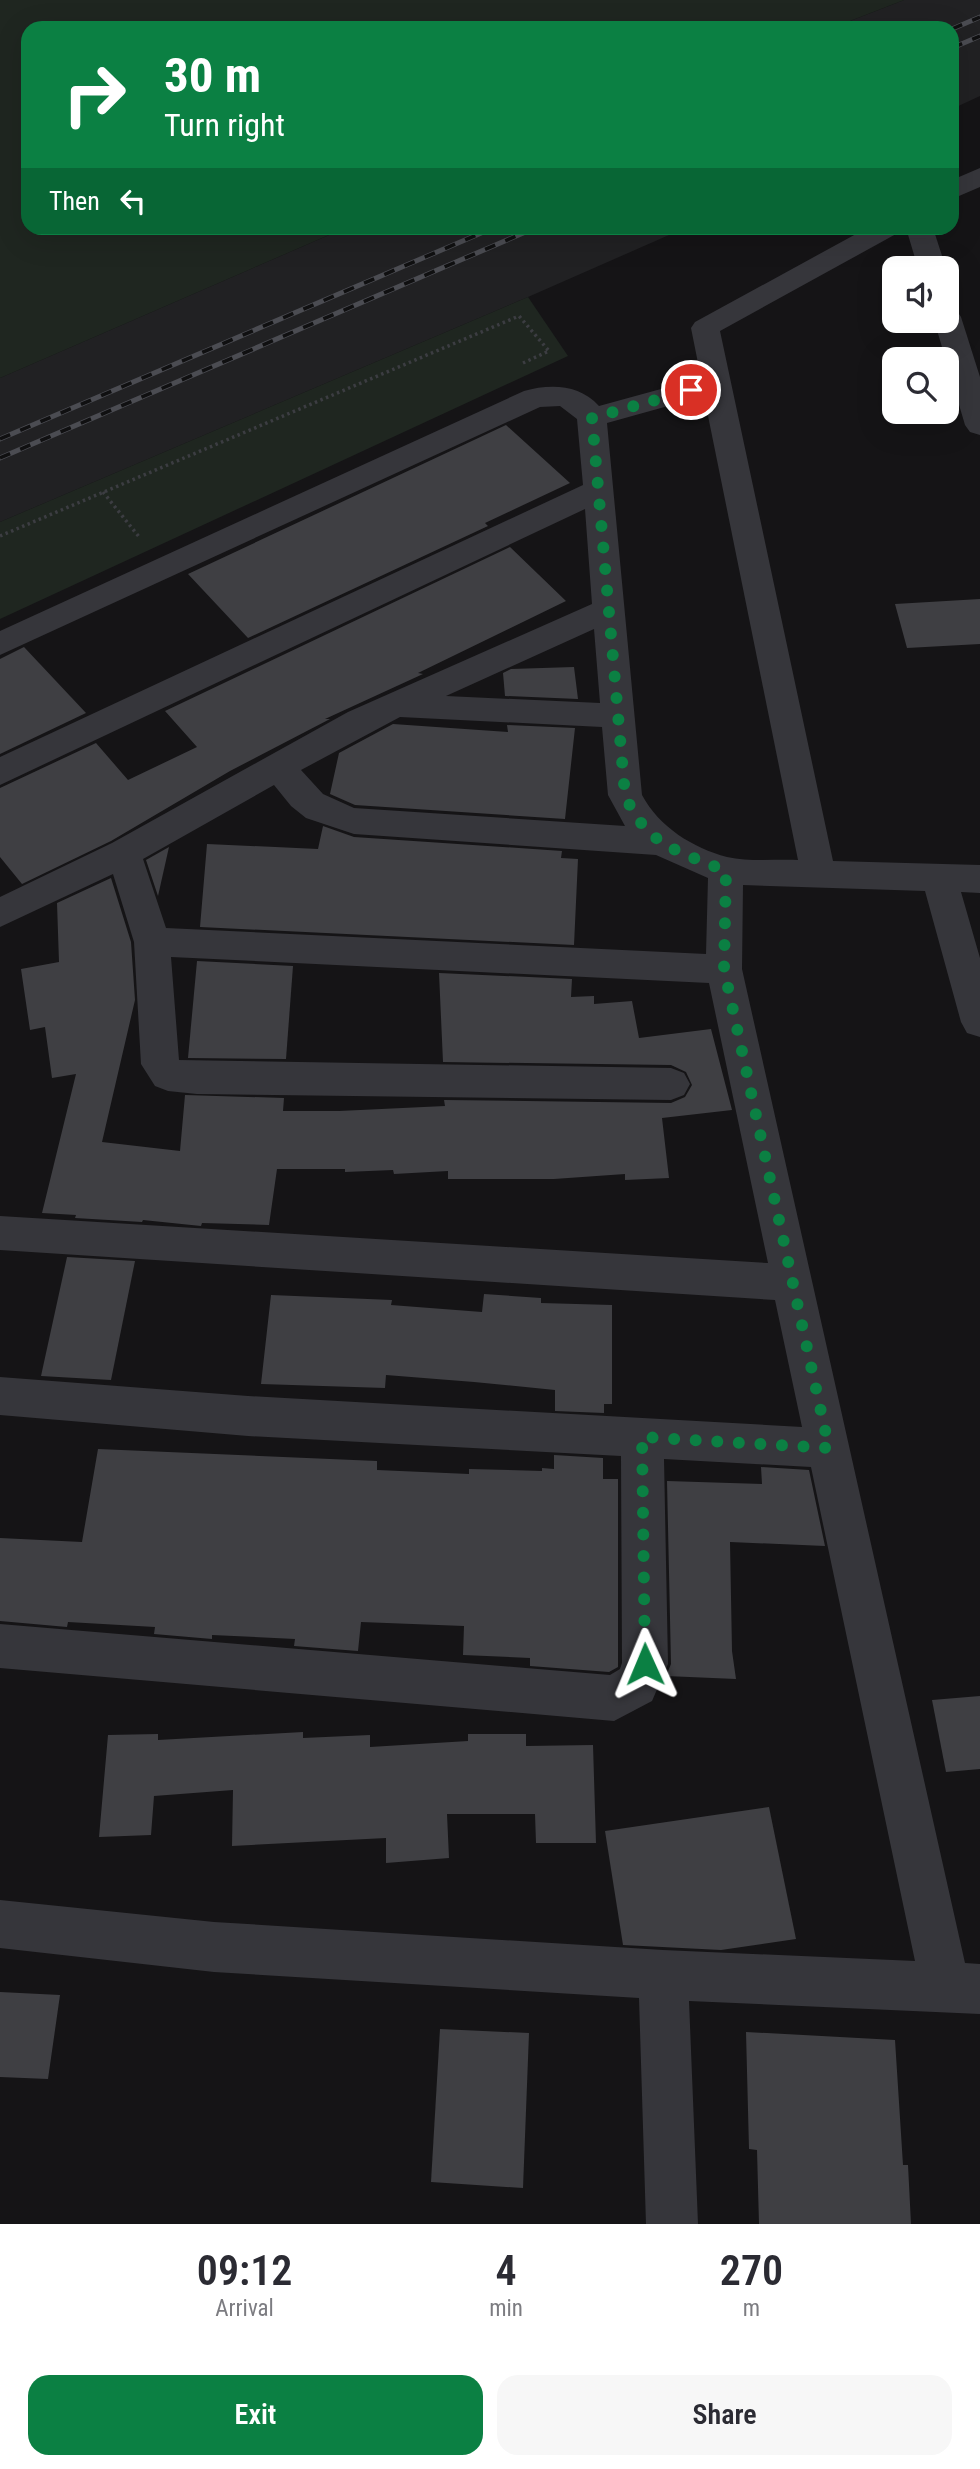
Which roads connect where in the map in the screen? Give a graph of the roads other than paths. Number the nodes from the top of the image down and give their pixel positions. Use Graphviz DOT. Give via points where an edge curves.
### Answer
graph roads {
  1 [pos="980,176"];
  2 [pos="959,187"];
  3 [pos="873,235"];
  4 [pos="921,235"];
  5 [pos="928,256"];
  6 [pos="952,333"];
  7 [pos="716,383"];
  8 [pos="592,418"];
  9 [pos="980,425"];
  10 [pos="598,490"];
  11 [pos="610,609"];
  12 [pos="0,644"];
  13 [pos="395,706"];
  14 [pos="618,716"];
  15 [pos="280,767"];
  16 [pos="0,772"];
  17 [pos="657,842"];
  18 [pos="124,853"];
  19 [pos="726,871"];
  20 [pos="820,876"];
  21 [pos="939,878"];
  22 [pos="980,879"];
  23 [pos="0,913"];
  24 [pos="152,942"];
  25 [pos="724,969"];
  26 [pos="980,1022"];
  27 [pos="671,1084"];
  28 [pos="0,1233"];
  29 [pos="793,1283"];
  30 [pos="0,1396"];
  31 [pos="642,1437"];
  32 [pos="829,1448"];
  33 [pos="0,1646"];
  34 [pos="0,1924"];
  35 [pos="663,1975"];
  36 [pos="962,1988"];
  37 [pos="672,2224"];
  1 -- 2 [label="street"];
  3 -- 7 [label="street" via="705,328"];
  4 -- 5 [label="street"];
  6 -- 9 [label="street"];
  7 -- 8 [label="street"];
  7 -- 20 [label="street"];
  8 -- 10 [label="street"];
  8 -- 12 [label="street" via="582,404 559,395 534,398"];
  10 -- 11 [label="street"];
  10 -- 16 [label="street"];
  11 -- 13 [label="street"];
  11 -- 14 [label="street"];
  13 -- 14 [label="street"];
  13 -- 15 [label="street"];
  14 -- 17 [label="street" via="625,795 634,817"];
  15 -- 17 [label="street" via="305,799 326,814 354,821"];
  15 -- 18 [label="street"];
  17 -- 19 [label="street"];
  18 -- 23 [label="street"];
  18 -- 24 [label="street"];
  19 -- 20 [label="street"];
  19 -- 25 [label="street"];
  20 -- 21 [label="street"];
  21 -- 22 [label="street"];
  21 -- 26 [label="street"];
  24 -- 25 [label="street"];
  24 -- 27 [label="street" via="160,1064 167,1075"];
  25 -- 29 [label="street"];
  28 -- 29 [label="street"];
  29 -- 32 [label="street"];
  30 -- 31 [label="street" via="248,1416"];
  31 -- 32 [label="street"];
  31 -- 33 [label="street" via="645,1664 636,1685 614,1698"];
  32 -- 36 [label="street"];
  34 -- 35 [label="street" via="215,1947"];
  35 -- 36 [label="street"];
  35 -- 37 [label="street"];
}
